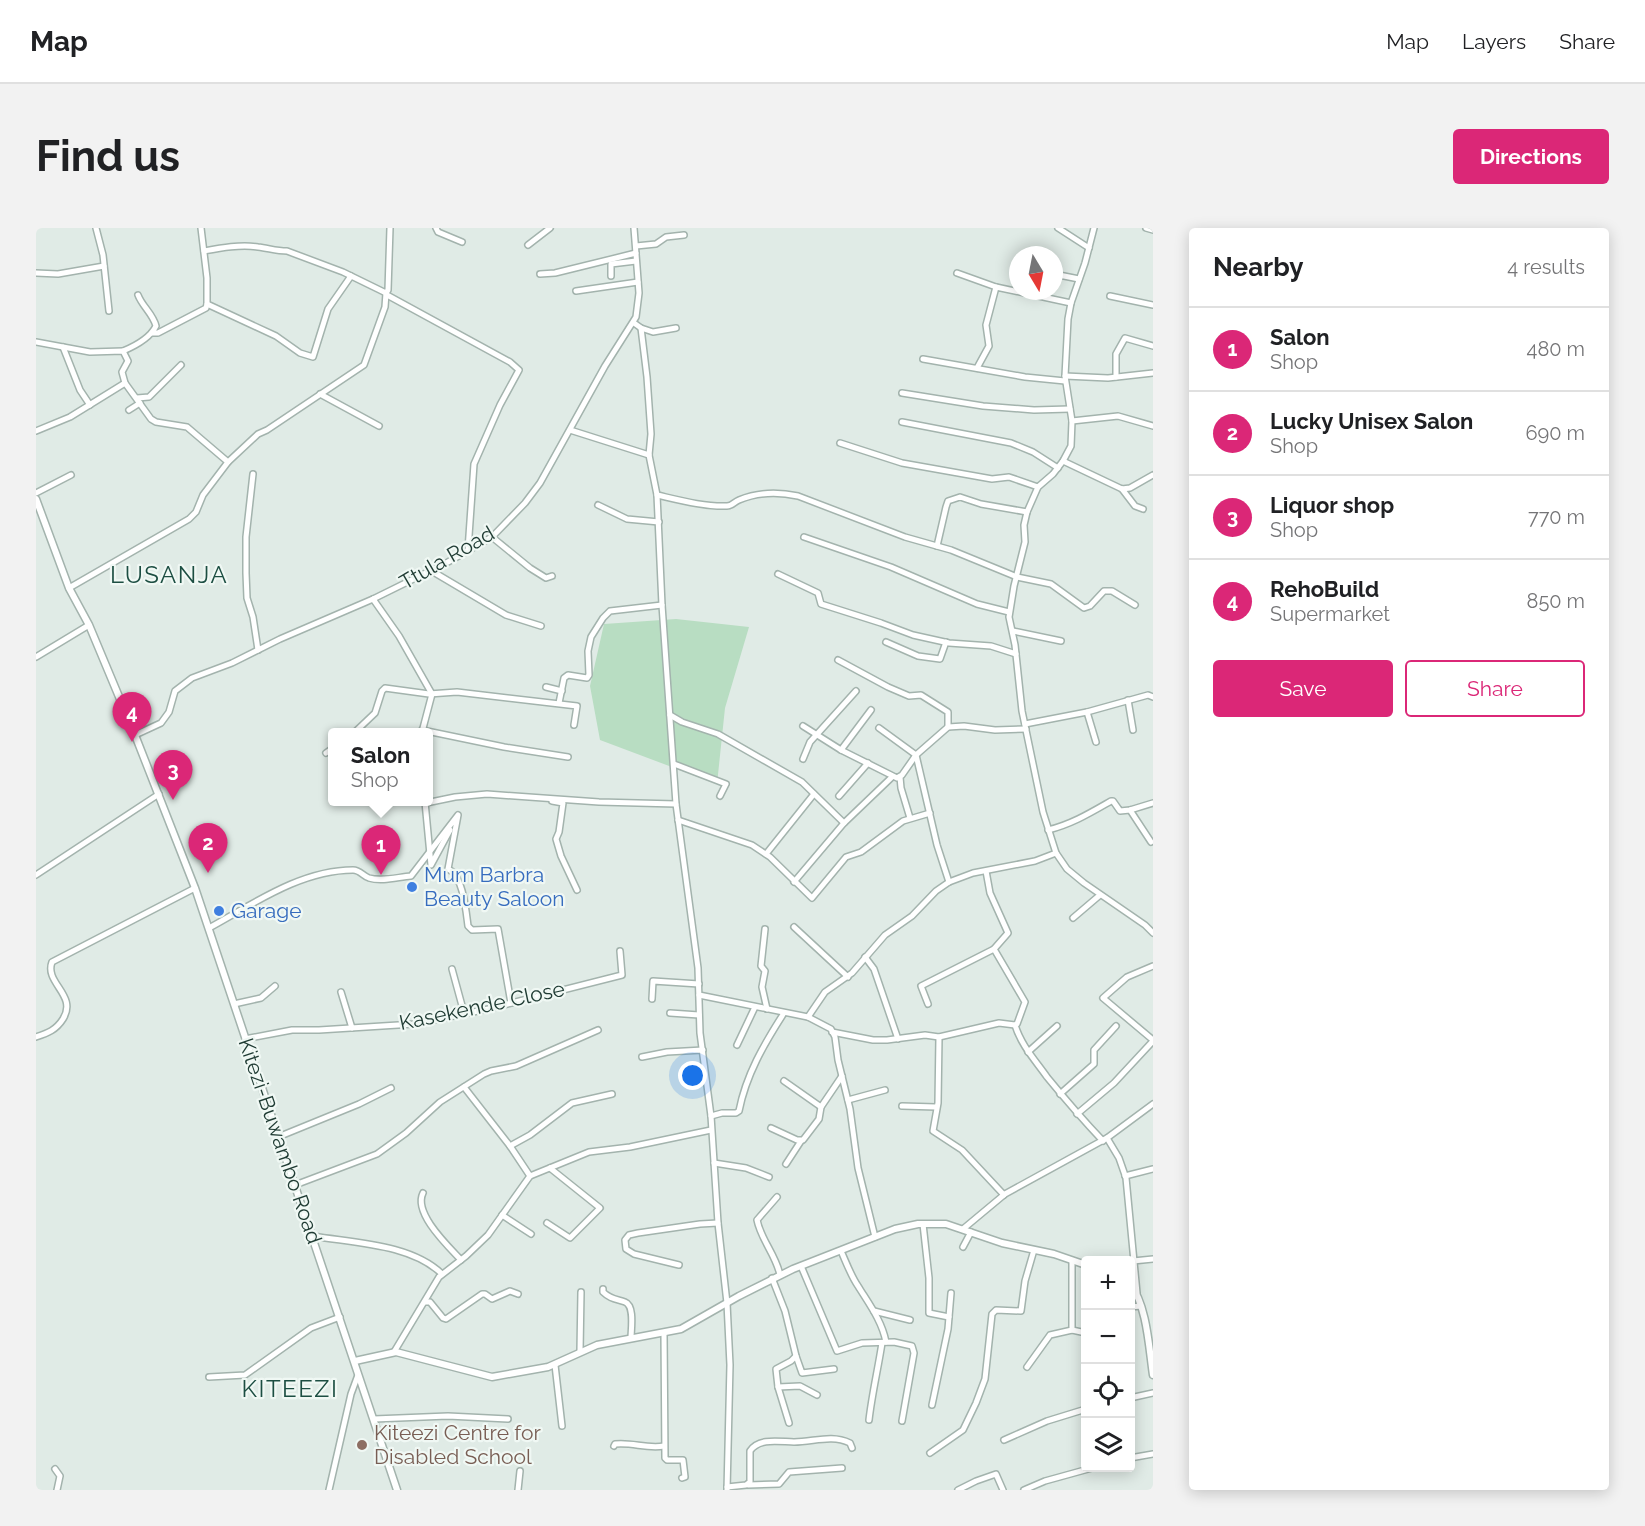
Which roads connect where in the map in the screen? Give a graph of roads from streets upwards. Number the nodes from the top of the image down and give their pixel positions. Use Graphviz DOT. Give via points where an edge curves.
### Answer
graph roads {
  1 [pos="96,228"];
  2 [pos="201,228"];
  3 [pos="390,228"];
  4 [pos="436,228"];
  5 [pos="550,228"];
  6 [pos="634,228"];
  7 [pos="1058,228"];
  8 [pos="1094,228"];
  9 [pos="1146,228"];
  10 [pos="1153,230"];
  11 [pos="684,235"];
  12 [pos="462,242"];
  13 [pos="528,245"];
  14 [pos="636,246"];
  15 [pos="1089,248"];
  16 [pos="204,251"];
  17 [pos="636,253"];
  18 [pos="636,261"];
  19 [pos="104,266"];
  20 [pos="36,273"];
  21 [pos="957,273"];
  22 [pos="540,274"];
  23 [pos="351,276"];
  24 [pos="611,276"];
  25 [pos="1063,276"];
  26 [pos="1079,279"];
  27 [pos="638,282"];
  28 [pos="996,287"];
  29 [pos="576,291"];
  30 [pos="387,294"];
  31 [pos="138,295"];
  32 [pos="1110,296"];
  33 [pos="1071,303"];
  34 [pos="207,304"];
  35 [pos="1153,305"];
  36 [pos="109,310"];
  37 [pos="634,323"];
  38 [pos="641,328"];
  39 [pos="676,328"];
  40 [pos="152,333"];
  41 [pos="36,342"];
  42 [pos="1153,346"];
  43 [pos="63,347"];
  44 [pos="123,351"];
  45 [pos="923,359"];
  46 [pos="181,365"];
  47 [pos="977,368"];
  48 [pos="1153,374"];
  49 [pos="1116,377"];
  50 [pos="1065,378"];
  51 [pos="125,383"];
  52 [pos="902,393"];
  53 [pos="320,394"];
  54 [pos="139,400"];
  55 [pos="90,405"];
  56 [pos="1070,409"];
  57 [pos="129,411"];
  58 [pos="1071,421"];
  59 [pos="902,422"];
  60 [pos="380,426"];
  61 [pos="1153,426"];
  62 [pos="570,430"];
  63 [pos="36,431"];
  64 [pos="840,443"];
  65 [pos="649,454"];
  66 [pos="1063,461"];
  67 [pos="228,462"];
  68 [pos="1058,468"];
  69 [pos="253,474"];
  70 [pos="71,475"];
  71 [pos="1153,475"];
  72 [pos="1038,487"];
  73 [pos="1122,489"];
  74 [pos="36,493"];
  75 [pos="657,495"];
  76 [pos="36,499"];
  77 [pos="598,505"];
  78 [pos="37,507"];
  79 [pos="1143,509"];
  80 [pos="1027,512"];
  81 [pos="659,522"];
  82 [pos="492,537"];
  83 [pos="804,537"];
  84 [pos="936,546"];
  85 [pos="468,550"];
  86 [pos="430,570"];
  87 [pos="778,574"];
  88 [pos="552,576"];
  89 [pos="1017,577"];
  90 [pos="69,588"];
  91 [pos="373,599"];
  92 [pos="662,605"];
  93 [pos="1135,605"];
  94 [pos="1009,612"];
  95 [pos="88,624"];
  96 [pos="541,626"];
  97 [pos="1013,631"];
  98 [pos="1061,641"];
  99 [pos="886,642"];
  100 [pos="946,642"];
  101 [pos="258,650"];
  102 [pos="1016,654"];
  103 [pos="36,657"];
  104 [pos="838,660"];
  105 [pos="546,687"];
  106 [pos="562,691"];
  107 [pos="856,691"];
  108 [pos="432,694"];
  109 [pos="1153,697"];
  110 [pos="1128,700"];
  111 [pos="559,703"];
  112 [pos="871,710"];
  113 [pos="1087,712"];
  114 [pos="670,715"];
  115 [pos="574,725"];
  116 [pos="803,726"];
  117 [pos="948,727"];
  118 [pos="1025,727"];
  119 [pos="359,728"];
  120 [pos="423,728"];
  121 [pos="879,728"];
  122 [pos="1133,730"];
  123 [pos="433,733"];
  124 [pos="135,735"];
  125 [pos="818,736"];
  126 [pos="1096,742"];
  127 [pos="841,750"];
  128 [pos="916,755"];
  129 [pos="568,757"];
  130 [pos="803,759"];
  131 [pos="868,763"];
  132 [pos="674,764"];
  133 [pos="892,777"];
  134 [pos="900,777"];
  135 [pos="159,794"];
  136 [pos="814,794"];
  137 [pos="536,796"];
  138 [pos="720,796"];
  139 [pos="840,796"];
  140 [pos="433,801"];
  141 [pos="1153,803"];
  142 [pos="676,804"];
  143 [pos="426,806"];
  144 [pos="1130,810"];
  145 [pos="930,813"];
  146 [pos="458,815"];
  147 [pos="910,818"];
  148 [pos="678,820"];
  149 [pos="844,824"];
  150 [pos="1048,830"];
  151 [pos="1151,842"];
  152 [pos="1056,853"];
  153 [pos="766,854"];
  154 [pos="986,871"];
  155 [pos="36,875"];
  156 [pos="794,882"];
  157 [pos="949,882"];
  158 [pos="195,888"];
  159 [pos="577,890"];
  160 [pos="1100,895"];
  161 [pos="1073,918"];
  162 [pos="794,927"];
  163 [pos="209,928"];
  164 [pos="765,929"];
  165 [pos="1153,933"];
  166 [pos="994,949"];
  167 [pos="620,951"];
  168 [pos="865,957"];
  169 [pos="1153,966"];
  170 [pos="452,969"];
  171 [pos="848,977"];
  172 [pos="699,984"];
  173 [pos="275,986"];
  174 [pos="341,992"];
  175 [pos="699,995"];
  176 [pos="652,999"];
  177 [pos="511,1003"];
  178 [pos="234,1004"];
  179 [pos="928,1004"];
  180 [pos="755,1007"];
  181 [pos="766,1009"];
  182 [pos="464,1013"];
  183 [pos="670,1013"];
  184 [pos="784,1013"];
  185 [pos="699,1015"];
  186 [pos="807,1017"];
  187 [pos="1015,1025"];
  188 [pos="1057,1026"];
  189 [pos="1116,1026"];
  190 [pos="352,1028"];
  191 [pos="598,1030"];
  192 [pos="832,1032"];
  193 [pos="36,1037"];
  194 [pos="939,1037"];
  195 [pos="245,1039"];
  196 [pos="898,1039"];
  197 [pos="1153,1040"];
  198 [pos="737,1045"];
  199 [pos="703,1050"];
  200 [pos="1028,1052"];
  201 [pos="642,1057"];
  202 [pos="842,1076"];
  203 [pos="784,1081"];
  204 [pos="464,1087"];
  205 [pos="391,1088"];
  206 [pos="885,1090"];
  207 [pos="612,1094"];
  208 [pos="1060,1094"];
  209 [pos="848,1100"];
  210 [pos="1153,1104"];
  211 [pos="902,1106"];
  212 [pos="821,1107"];
  213 [pos="936,1107"];
  214 [pos="1077,1114"];
  215 [pos="711,1116"];
  216 [pos="771,1128"];
  217 [pos="711,1130"];
  218 [pos="278,1137"];
  219 [pos="1105,1140"];
  220 [pos="801,1141"];
  221 [pos="510,1146"];
  222 [pos="714,1163"];
  223 [pos="786,1164"];
  224 [pos="550,1168"];
  225 [pos="1153,1169"];
  226 [pos="530,1176"];
  227 [pos="1125,1176"];
  228 [pos="769,1177"];
  229 [pos="295,1185"];
  230 [pos="423,1193"];
  231 [pos="1004,1196"];
  232 [pos="777,1197"];
  233 [pos="502,1215"];
  234 [pos="547,1223"];
  235 [pos="718,1223"];
  236 [pos="923,1224"];
  237 [pos="963,1229"];
  238 [pos="971,1232"];
  239 [pos="531,1234"];
  240 [pos="313,1236"];
  241 [pos="875,1237"];
  242 [pos="963,1247"];
  243 [pos="1034,1250"];
  244 [pos="841,1251"];
  245 [pos="1133,1256"];
  246 [pos="1153,1259"];
  247 [pos="461,1260"];
  248 [pos="1072,1261"];
  249 [pos="1135,1261"];
  250 [pos="1081,1264"];
  251 [pos="679,1265"];
  252 [pos="801,1266"];
  253 [pos="442,1274"];
  254 [pos="780,1275"];
  255 [pos="1135,1277"];
  256 [pos="772,1278"];
  257 [pos="603,1288"];
  258 [pos="1135,1290"];
  259 [pos="581,1292"];
  260 [pos="951,1293"];
  261 [pos="1137,1293"];
  262 [pos="518,1294"];
  263 [pos="425,1302"];
  264 [pos="727,1303"];
  265 [pos="1141,1306"];
  266 [pos="1135,1307"];
  267 [pos="874,1311"];
  268 [pos="340,1317"];
  269 [pos="949,1317"];
  270 [pos="910,1320"];
  271 [pos="1072,1330"];
  272 [pos="1081,1332"];
  273 [pos="664,1333"];
  274 [pos="631,1338"];
  275 [pos="1151,1338"];
  276 [pos="884,1342"];
  277 [pos="394,1352"];
  278 [pos="580,1352"];
  279 [pos="796,1356"];
  280 [pos="1152,1357"];
  281 [pos="355,1362"];
  282 [pos="555,1365"];
  283 [pos="1027,1367"];
  284 [pos="834,1369"];
  285 [pos="359,1373"];
  286 [pos="1153,1375"];
  287 [pos="209,1377"];
  288 [pos="778,1387"];
  289 [pos="1153,1393"];
  290 [pos="817,1395"];
  291 [pos="1135,1397"];
  292 [pos="932,1405"];
  293 [pos="1081,1411"];
  294 [pos="374,1419"];
  295 [pos="508,1419"];
  296 [pos="869,1420"];
  297 [pos="902,1421"];
  298 [pos="789,1423"];
  299 [pos="562,1426"];
  300 [pos="1004,1440"];
  301 [pos="614,1446"];
  302 [pos="664,1446"];
  303 [pos="852,1448"];
  304 [pos="930,1453"];
  305 [pos="1153,1454"];
  306 [pos="1135,1457"];
  307 [pos="842,1468"];
  308 [pos="56,1469"];
  309 [pos="1081,1470"];
  310 [pos="520,1471"];
  311 [pos="682,1478"];
  312 [pos="746,1485"];
  313 [pos="727,1488"];
  314 [pos="57,1490"];
  315 [pos="329,1490"];
  316 [pos="397,1490"];
  317 [pos="518,1490"];
  318 [pos="958,1490"];
  319 [pos="1003,1490"];
  320 [pos="1024,1490"];
  1 -- 19 [label="street"];
  2 -- 16 [label="street"];
  3 -- 30 [label="street"];
  4 -- 12 [label="street"];
  5 -- 13 [label="street"];
  6 -- 14 [label="street, Ttula Road"];
  7 -- 15 [label="street"];
  8 -- 15 [label="street"];
  9 -- 10 [label="street"];
  11 -- 14 [label="street"];
  14 -- 17 [label="street, Ttula Road"];
  15 -- 26 [label="street"];
  16 -- 23 [label="street" via="258,246 287,251"];
  16 -- 34 [label="street"];
  17 -- 18 [label="street, Ttula Road"];
  17 -- 22 [label="street"];
  18 -- 24 [label="street" via="611,264"];
  18 -- 27 [label="street, Ttula Road"];
  19 -- 20 [label="street" via="58,274"];
  19 -- 36 [label="street"];
  21 -- 28 [label="street"];
  23 -- 30 [label="street"];
  23 -- 34 [label="street" via="328,309 313,357"];
  25 -- 26 [label="street"];
  26 -- 33 [label="street"];
  27 -- 29 [label="street"];
  27 -- 37 [label="street, Ttula Road" via="639,306"];
  28 -- 33 [label="street"];
  28 -- 47 [label="street" via="986,325 989,346"];
  30 -- 53 [label="street" via="364,365"];
  30 -- 85 [label="street" via="519,370 474,464"];
  31 -- 40 [label="street" via="155,321"];
  32 -- 35 [label="street"];
  33 -- 50 [label="street"];
  34 -- 40 [label="street" via="206,308"];
  37 -- 38 [label="street"];
  37 -- 62 [label="street, Ttula Road"];
  38 -- 39 [label="street" via="652,332"];
  38 -- 65 [label="street"];
  40 -- 44 [label="street"];
  41 -- 43 [label="street"];
  42 -- 49 [label="street" via="1125,338 1116,354"];
  43 -- 44 [label="street" via="90,352"];
  43 -- 55 [label="street"];
  44 -- 51 [label="street" via="128,361 122,372"];
  45 -- 47 [label="street"];
  46 -- 54 [label="street" via="149,397"];
  47 -- 50 [label="street" via="1025,377"];
  48 -- 49 [label="street"];
  49 -- 50 [label="street"];
  50 -- 56 [label="street"];
  51 -- 54 [label="street"];
  51 -- 55 [label="street"];
  52 -- 56 [label="street" via="983,406"];
  53 -- 60 [label="street"];
  53 -- 67 [label="street" via="258,434"];
  54 -- 57 [label="street"];
  54 -- 67 [label="street" via="156,422 187,427"];
  55 -- 63 [label="street"];
  56 -- 58 [label="street"];
  58 -- 61 [label="street" via="1118,416"];
  58 -- 66 [label="street" via="1071,446"];
  59 -- 68 [label="street" via="1011,443"];
  62 -- 65 [label="street"];
  62 -- 82 [label="street, Ttula Road" via="533,492"];
  64 -- 72 [label="street" via="902,463 992,480 1009,477"];
  65 -- 75 [label="street"];
  66 -- 68 [label="street"];
  66 -- 73 [label="street"];
  67 -- 90 [label="street" via="189,519"];
  68 -- 72 [label="street"];
  69 -- 101 [label="street" via="246,573"];
  70 -- 74 [label="street"];
  71 -- 73 [label="street"];
  72 -- 80 [label="street"];
  73 -- 79 [label="street" via="1135,506"];
  75 -- 81 [label="street"];
  75 -- 84 [label="street" via="728,506 782,493"];
  76 -- 78 [label="street, Kitezi-Buwambo Road"];
  77 -- 81 [label="street" via="627,519"];
  78 -- 90 [label="street, Kitezi-Buwambo Road"];
  80 -- 84 [label="street" via="955,498 948,501"];
  80 -- 89 [label="street"];
  81 -- 92 [label="street"];
  82 -- 85 [label="street, Ttula Road"];
  82 -- 88 [label="street" via="530,568 546,578"];
  83 -- 94 [label="street" via="891,567 977,604"];
  84 -- 89 [label="street"];
  85 -- 86 [label="street, Ttula Road"];
  86 -- 91 [label="street, Ttula Road"];
  86 -- 96 [label="street" via="506,615"];
  87 -- 100 [label="street" via="818,593 820,604"];
  89 -- 93 [label="street" via="1051,584 1084,608 1104,591 1112,591"];
  89 -- 94 [label="street"];
  90 -- 95 [label="street, Kitezi-Buwambo Road"];
  91 -- 101 [label="street, Ttula Road"];
  91 -- 108 [label="street"];
  92 -- 106 [label="street" via="610,611 591,637 589,675 568,675"];
  92 -- 114 [label="street"];
  94 -- 97 [label="street"];
  95 -- 103 [label="street"];
  95 -- 124 [label="street, Kitezi-Buwambo Road"];
  97 -- 98 [label="street"];
  97 -- 102 [label="street"];
  99 -- 100 [label="street" via="918,656 940,659"];
  100 -- 102 [label="street" via="991,646"];
  101 -- 124 [label="street, Ttula Road" via="181,685 166,718"];
  102 -- 118 [label="street"];
  104 -- 117 [label="street" via="909,696 925,696 948,712"];
  105 -- 106 [label="street"];
  106 -- 111 [label="street"];
  107 -- 125 [label="street"];
  108 -- 111 [label="street" via="457,692"];
  108 -- 119 [label="street" via="385,688 375,713"];
  108 -- 120 [label="street"];
  109 -- 110 [label="street"];
  110 -- 113 [label="street"];
  110 -- 122 [label="street"];
  111 -- 115 [label="street" via="577,706"];
  112 -- 127 [label="street"];
  113 -- 118 [label="street"];
  113 -- 126 [label="street"];
  114 -- 132 [label="street"];
  114 -- 136 [label="street" via="718,734 802,782"];
  116 -- 125 [label="street"];
  117 -- 118 [label="street"];
  117 -- 128 [label="street"];
  118 -- 150 [label="street"];
  121 -- 128 [label="street"];
  123 -- 129 [label="street"];
  124 -- 135 [label="street, Kitezi-Buwambo Road"];
  125 -- 127 [label="street"];
  125 -- 130 [label="street" via="810,742"];
  127 -- 131 [label="street"];
  128 -- 134 [label="street"];
  128 -- 145 [label="street"];
  131 -- 133 [label="street"];
  131 -- 139 [label="street"];
  132 -- 138 [label="street" via="726,784"];
  132 -- 142 [label="street"];
  133 -- 134 [label="street"];
  133 -- 149 [label="street"];
  134 -- 147 [label="street"];
  135 -- 155 [label="street"];
  135 -- 158 [label="street, Kitezi-Buwambo Road"];
  136 -- 149 [label="street"];
  136 -- 153 [label="street"];
  137 -- 140 [label="street" via="474,794"];
  137 -- 142 [label="street"];
  137 -- 159 [label="street" via="562,803 556,839"];
  141 -- 144 [label="street"];
  142 -- 148 [label="street"];
  143 -- 146 [label="street" via="431,864"];
  144 -- 150 [label="street" via="1120,811 1111,801 1065,826"];
  144 -- 151 [label="street"];
  145 -- 147 [label="street"];
  145 -- 157 [label="street"];
  146 -- 163 [label="street" via="411,876 368,878 353,870 309,878"];
  146 -- 177 [label="street" via="448,868 459,881 468,926 472,930 498,929"];
  147 -- 156 [label="street" via="861,852 846,857 815,897 809,897"];
  148 -- 153 [label="street" via="752,845"];
  148 -- 172 [label="street"];
  149 -- 156 [label="street"];
  150 -- 152 [label="street"];
  152 -- 154 [label="street"];
  152 -- 160 [label="street" via="1067,869"];
  153 -- 156 [label="street"];
  154 -- 157 [label="street"];
  154 -- 166 [label="street" via="990,893 1008,933"];
  157 -- 168 [label="street" via="885,935"];
  158 -- 163 [label="street, Kitezi-Buwambo Road"];
  158 -- 193 [label="street" via="52,962 51,971 68,1011 55,1029"];
  160 -- 161 [label="street"];
  160 -- 165 [label="street"];
  162 -- 171 [label="street"];
  163 -- 178 [label="street, Kitezi-Buwambo Road"];
  164 -- 181 [label="street" via="761,966 765,972 762,987"];
  166 -- 179 [label="street" via="921,986"];
  166 -- 187 [label="street" via="1025,1002"];
  167 -- 177 [label="street, Kasekende Close" via="622,975"];
  168 -- 171 [label="street"];
  168 -- 196 [label="street"];
  169 -- 197 [label="street" via="1127,977 1103,998"];
  170 -- 182 [label="street"];
  171 -- 186 [label="street" via="825,992"];
  172 -- 175 [label="street"];
  172 -- 176 [label="street" via="653,981"];
  173 -- 178 [label="street" via="261,998"];
  174 -- 190 [label="street"];
  175 -- 180 [label="street"];
  175 -- 185 [label="street"];
  177 -- 182 [label="street, Kasekende Close"];
  178 -- 195 [label="street, Kitezi-Buwambo Road"];
  180 -- 181 [label="street"];
  180 -- 198 [label="street"];
  181 -- 184 [label="street"];
  182 -- 190 [label="street, Kasekende Close" via="414,1024"];
  183 -- 185 [label="street"];
  184 -- 186 [label="street"];
  184 -- 215 [label="street" via="746,1081 739,1111"];
  185 -- 199 [label="street"];
  186 -- 192 [label="street" via="823,1023"];
  187 -- 194 [label="street" via="999,1023"];
  187 -- 200 [label="street"];
  188 -- 200 [label="street"];
  189 -- 208 [label="street" via="1094,1050 1094,1064"];
  190 -- 195 [label="street, Kasekende Close" via="292,1030"];
  191 -- 204 [label="street" via="516,1066 491,1071"];
  192 -- 196 [label="street" via="873,1040"];
  192 -- 202 [label="street"];
  194 -- 196 [label="street"];
  194 -- 213 [label="street"];
  195 -- 218 [label="street, Kitezi-Buwambo Road"];
  197 -- 214 [label="street" via="1114,1083"];
  199 -- 201 [label="street"];
  199 -- 215 [label="street"];
  200 -- 208 [label="street"];
  202 -- 209 [label="street"];
  202 -- 212 [label="street"];
  203 -- 212 [label="street"];
  204 -- 221 [label="street"];
  204 -- 229 [label="street" via="377,1154"];
  205 -- 218 [label="street"];
  206 -- 209 [label="street"];
  207 -- 221 [label="street" via="572,1103"];
  208 -- 214 [label="street"];
  209 -- 241 [label="street" via="858,1168"];
  210 -- 219 [label="street"];
  211 -- 213 [label="street"];
  212 -- 220 [label="street" via="819,1119"];
  213 -- 231 [label="street" via="934,1131 962,1150"];
  214 -- 219 [label="street"];
  215 -- 217 [label="street"];
  216 -- 220 [label="street"];
  217 -- 222 [label="street"];
  217 -- 224 [label="street" via="589,1152"];
  218 -- 229 [label="street, Kitezi-Buwambo Road"];
  219 -- 227 [label="street" via="1119,1158"];
  219 -- 231 [label="street"];
  220 -- 223 [label="street"];
  221 -- 226 [label="street"];
  222 -- 228 [label="street" via="746,1168"];
  222 -- 235 [label="street"];
  224 -- 226 [label="street"];
  224 -- 234 [label="street" via="600,1208 570,1238"];
  225 -- 227 [label="street"];
  226 -- 233 [label="street"];
  227 -- 245 [label="street"];
  229 -- 240 [label="street, Kitezi-Buwambo Road"];
  230 -- 247 [label="street" via="420,1204 431,1227"];
  231 -- 237 [label="street"];
  232 -- 254 [label="street" via="757,1220"];
  233 -- 239 [label="street"];
  233 -- 247 [label="street" via="488,1235"];
  235 -- 251 [label="street" via="638,1233 625,1240 626,1249 634,1254"];
  235 -- 264 [label="street"];
  236 -- 237 [label="street"];
  236 -- 241 [label="street"];
  236 -- 269 [label="street" via="930,1278 929,1313"];
  237 -- 238 [label="street"];
  238 -- 242 [label="street"];
  238 -- 243 [label="street"];
  240 -- 253 [label="street" via="407,1252"];
  240 -- 268 [label="street, Kitezi-Buwambo Road"];
  241 -- 244 [label="street"];
  243 -- 248 [label="street"];
  243 -- 304 [label="street" via="1021,1311 996,1310 992,1314 985,1379 964,1428"];
  244 -- 252 [label="street"];
  244 -- 267 [label="street"];
  246 -- 249 [label="street"];
  247 -- 253 [label="street"];
  248 -- 250 [label="street"];
  248 -- 271 [label="street"];
  252 -- 254 [label="street"];
  252 -- 276 [label="street" via="837,1351 862,1343"];
  253 -- 263 [label="street"];
  254 -- 256 [label="street"];
  255 -- 261 [label="street"];
  256 -- 264 [label="street"];
  256 -- 279 [label="street" via="786,1311"];
  257 -- 274 [label="street" via="608,1297 631,1307"];
  258 -- 261 [label="street"];
  259 -- 278 [label="street"];
  260 -- 269 [label="street"];
  261 -- 265 [label="street"];
  262 -- 263 [label="street" via="510,1291 492,1299 482,1294 446,1319 430,1302"];
  263 -- 277 [label="street"];
  264 -- 273 [label="street" via="687,1326"];
  264 -- 313 [label="street"];
  265 -- 266 [label="street"];
  265 -- 275 [label="street"];
  267 -- 270 [label="street"];
  267 -- 276 [label="street" via="884,1332"];
  268 -- 281 [label="street, Kitezi-Buwambo Road"];
  268 -- 287 [label="street" via="311,1328 245,1375"];
  269 -- 292 [label="street"];
  271 -- 272 [label="street"];
  271 -- 283 [label="street" via="1050,1335"];
  273 -- 274 [label="street"];
  273 -- 302 [label="street"];
  274 -- 278 [label="street"];
  275 -- 280 [label="street"];
  276 -- 296 [label="street"];
  276 -- 297 [label="street" via="912,1346 914,1351"];
  277 -- 281 [label="street"];
  277 -- 282 [label="street" via="492,1377"];
  278 -- 282 [label="street"];
  279 -- 284 [label="street" via="802,1373"];
  279 -- 288 [label="street" via="777,1367"];
  280 -- 286 [label="street"];
  281 -- 285 [label="street, Kitezi-Buwambo Road"];
  282 -- 299 [label="street"];
  285 -- 294 [label="street, Kitezi-Buwambo Road"];
  285 -- 315 [label="street"];
  288 -- 290 [label="street" via="800,1386"];
  288 -- 298 [label="street"];
  289 -- 291 [label="street"];
  293 -- 300 [label="street"];
  294 -- 295 [label="street"];
  294 -- 316 [label="street, Kitezi-Buwambo Road"];
  301 -- 302 [label="street" via="628,1442 643,1447"];
  302 -- 311 [label="street" via="666,1460 684,1461"];
  303 -- 312 [label="street" via="850,1443 834,1437 757,1444 750,1450 750,1482"];
  305 -- 306 [label="street"];
  307 -- 312 [label="street" via="789,1472 779,1484"];
  308 -- 314 [label="street" via="60,1476"];
  309 -- 320 [label="street"];
  310 -- 317 [label="street"];
  312 -- 313 [label="street"];
  318 -- 319 [label="street" via="996,1474"];
}
